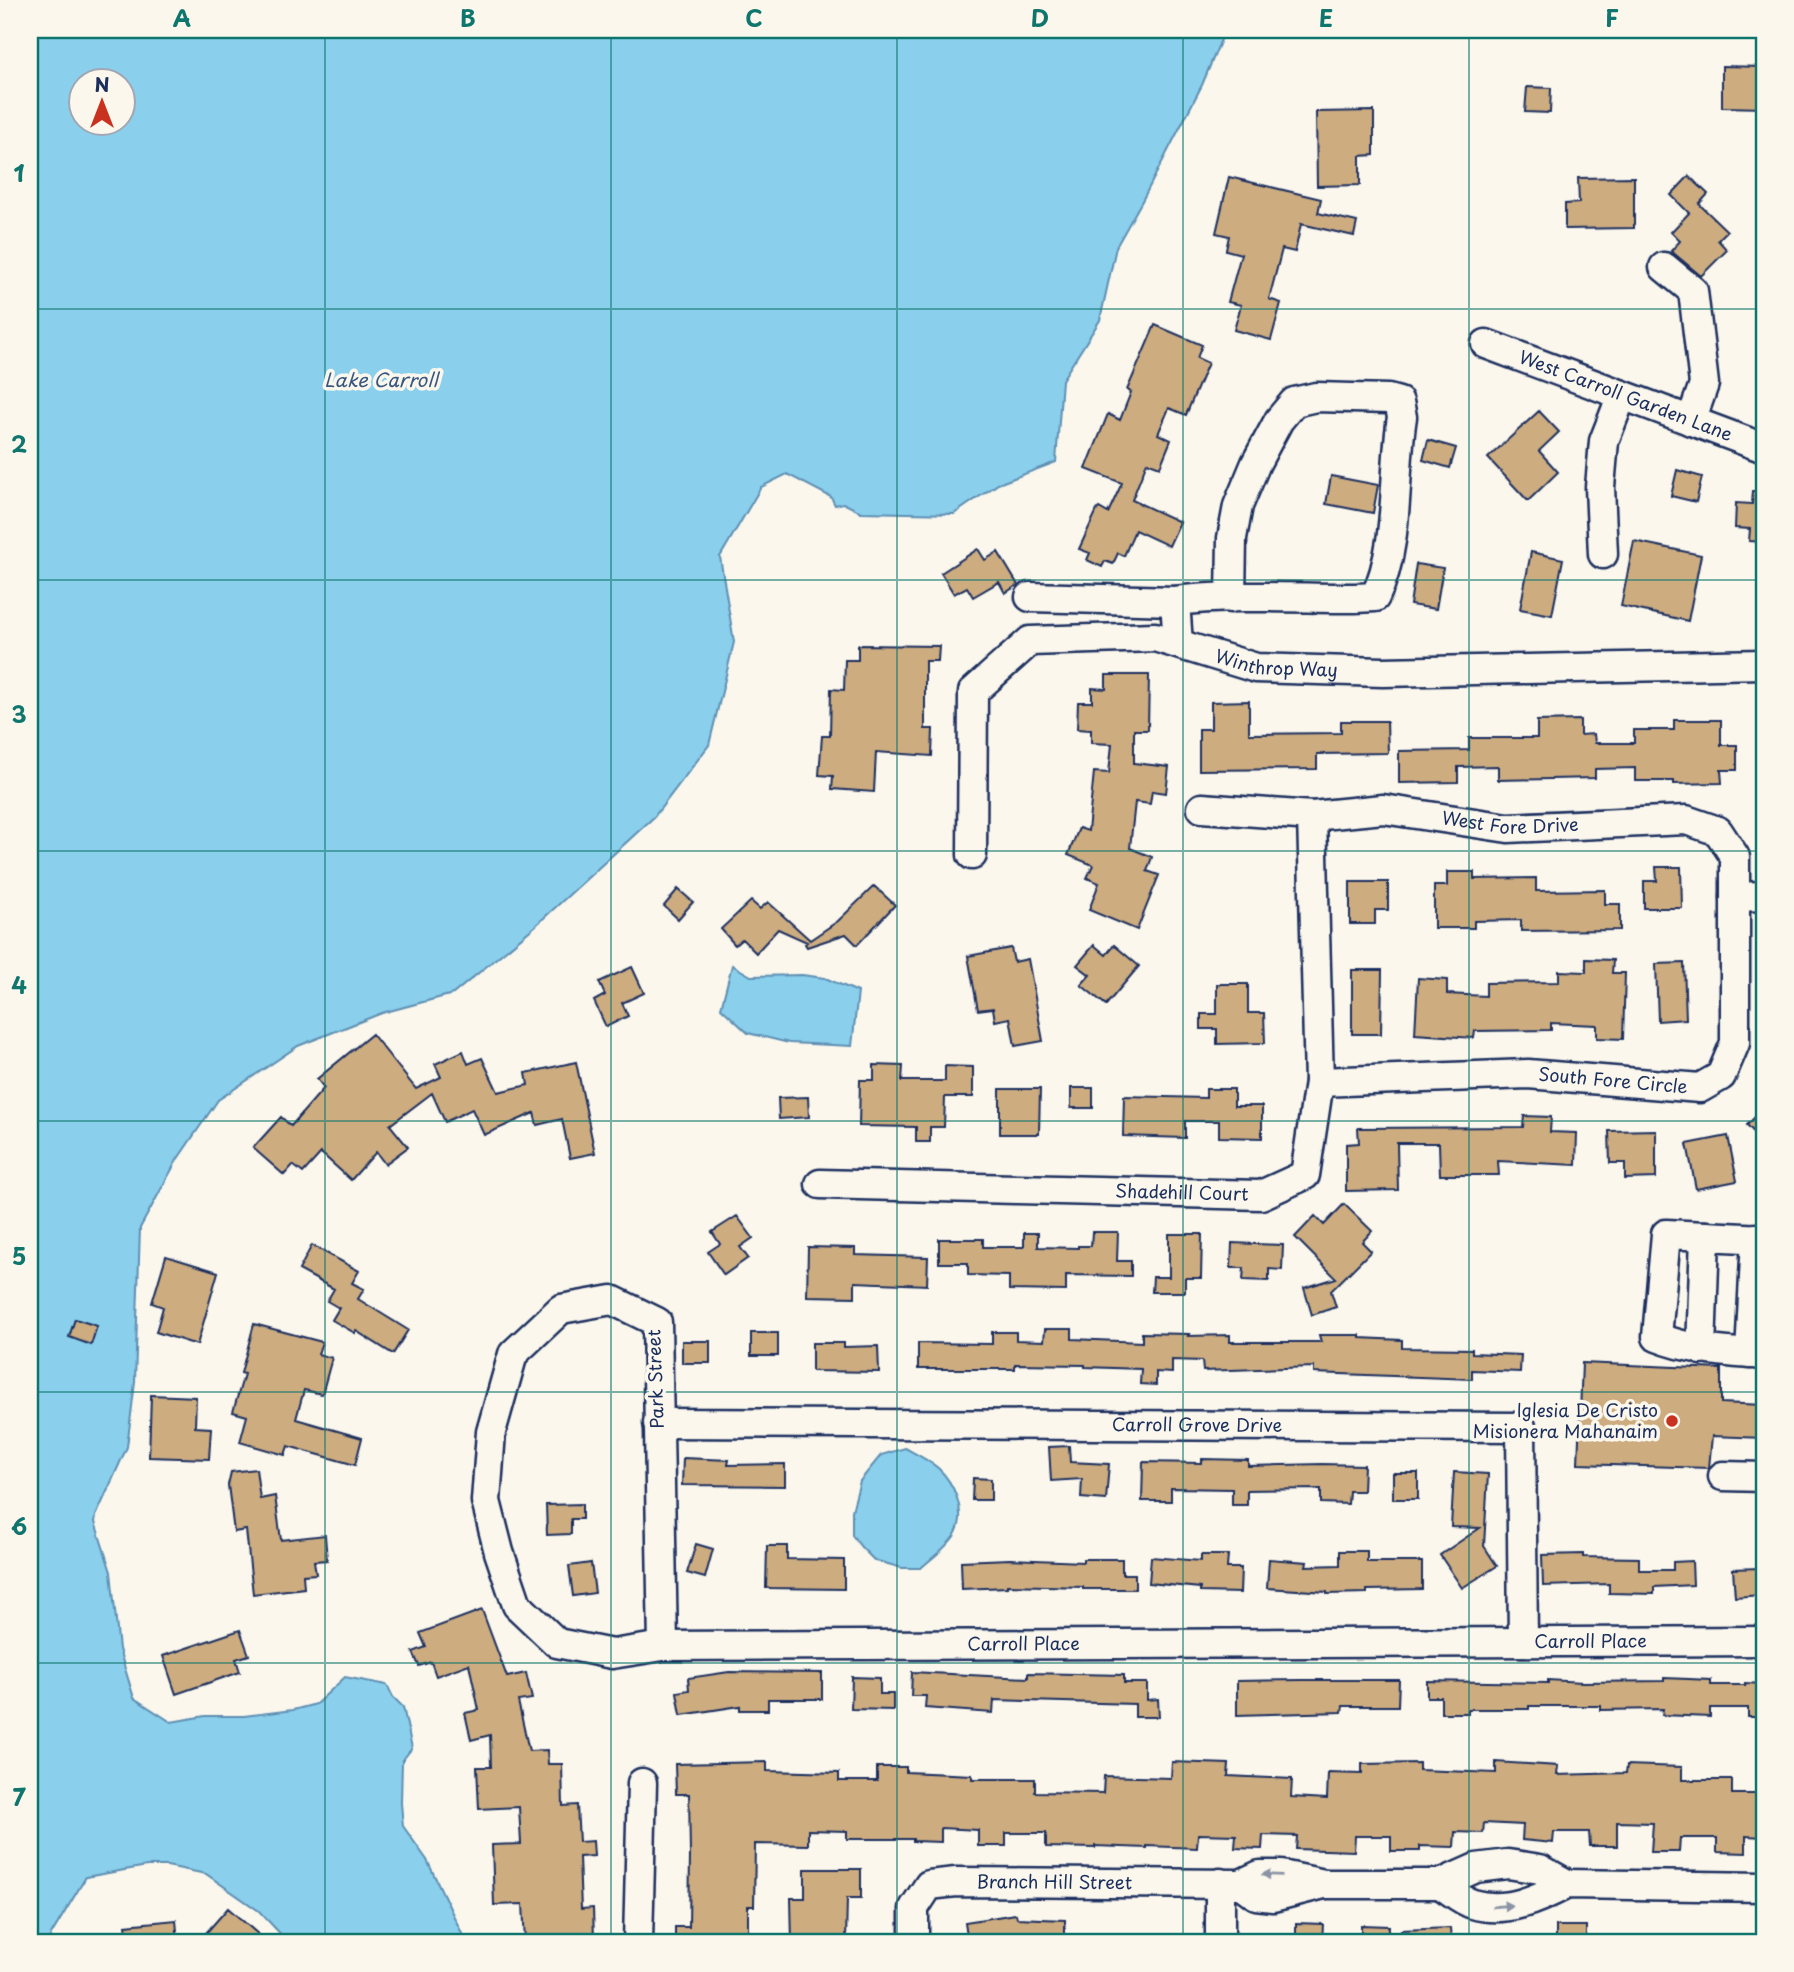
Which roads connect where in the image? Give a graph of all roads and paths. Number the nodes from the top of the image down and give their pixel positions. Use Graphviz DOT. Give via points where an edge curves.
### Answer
graph roads {
  1 [pos="1664,267"];
  2 [pos="1486,344"];
  3 [pos="1622,395"];
  4 [pos="1691,421"];
  5 [pos="1764,448"];
  6 [pos="1603,554"];
  7 [pos="1030,597"];
  8 [pos="1231,598"];
  9 [pos="1175,601"];
  10 [pos="1178,644"];
  11 [pos="1764,664"];
  12 [pos="1202,808"];
  13 [pos="1312,816"];
  14 [pos="972,855"];
  15 [pos="1764,896"];
  16 [pos="1735,897"];
  17 [pos="1319,1082"];
  18 [pos="820,1184"];
  19 [pos="1705,1236"];
  20 [pos="1760,1238"];
  21 [pos="1701,1350"];
  22 [pos="1757,1354"];
  23 [pos="501,1395"];
  24 [pos="657,1423"];
  25 [pos="1723,1476"];
  26 [pos="1764,1478"];
  27 [pos="1523,1642"];
  28 [pos="1764,1642"];
  29 [pos="663,1646"];
  30 [pos="642,1783"];
  31 [pos="1230,1883"];
  32 [pos="1440,1884"];
  33 [pos="1567,1884"];
  34 [pos="1764,1887"];
  35 [pos="638,1942"];
  36 [pos="914,1942"];
  37 [pos="1220,1942"];
  1 -- 4 [label="street" via="1693,291 1704,384"];
  2 -- 3 [label="street, West Carroll Garden Lane"];
  3 -- 4 [label="street, West Carroll Garden Lane"];
  3 -- 6 [label="street" via="1604,441 1600,487"];
  4 -- 5 [label="street, West Carroll Garden Lane"];
  7 -- 9 [label="street"];
  8 -- 8 [label="street" via="1375,597 1390,545 1402,417 1399,402 1316,397 1294,402 1279,420 1238,506 1232,538"];
  8 -- 9 [label="street"];
  9 -- 10 [label="street"];
  10 -- 11 [label="street, Winthrop Way" via="1256,668 1383,672"];
  10 -- 14 [label="street, Winthrop Way" via="1155,637 1030,641 973,691"];
  12 -- 13 [label="street, West Fore Drive"];
  13 -- 16 [label="street, West Fore Drive" via="1383,808 1508,828 1686,820 1718,831 1735,857"];
  13 -- 17 [label="street, Shadehill Court"];
  15 -- 16 [label="street"];
  16 -- 17 [label="street, South Fore Circle" via="1735,1043 1721,1076 1700,1088 1528,1074"];
  17 -- 18 [label="street, Shadehill Court" via="1305,1175 1261,1195"];
  19 -- 20 [label="street"];
  19 -- 21 [label="street"];
  19 -- 21 [label="street" via="1666,1234 1657,1338"];
  20 -- 22 [label="street"];
  21 -- 22 [label="street"];
  23 -- 24 [label="street, Park Street" via="513,1354 561,1309 612,1300 657,1322"];
  23 -- 29 [label="street, Carroll Place" via="491,1433 486,1501 517,1605 557,1643 612,1654"];
  24 -- 27 [label="street, Carroll Grove Drive" via="1521,1427"];
  24 -- 29 [label="street, Park Street"];
  25 -- 26 [label="street"];
  27 -- 28 [label="street, Carroll Place"];
  27 -- 29 [label="street, Carroll Place"];
  30 -- 35 [label="street"];
  31 -- 32 [label="street, Branch Hill Street" via="1273,1897 1324,1884"];
  31 -- 36 [label="street, Branch Hill Street" via="929,1885 914,1908"];
  31 -- 37 [label="street"];
  32 -- 33 [label="street, Branch Hill Street" via="1476,1868 1508,1864 1541,1869"];
  32 -- 33 [label="street, Branch Hill Street, one-way" via="1471,1904 1502,1908 1542,1897"];
  33 -- 34 [label="street, Branch Hill Street"];
}
